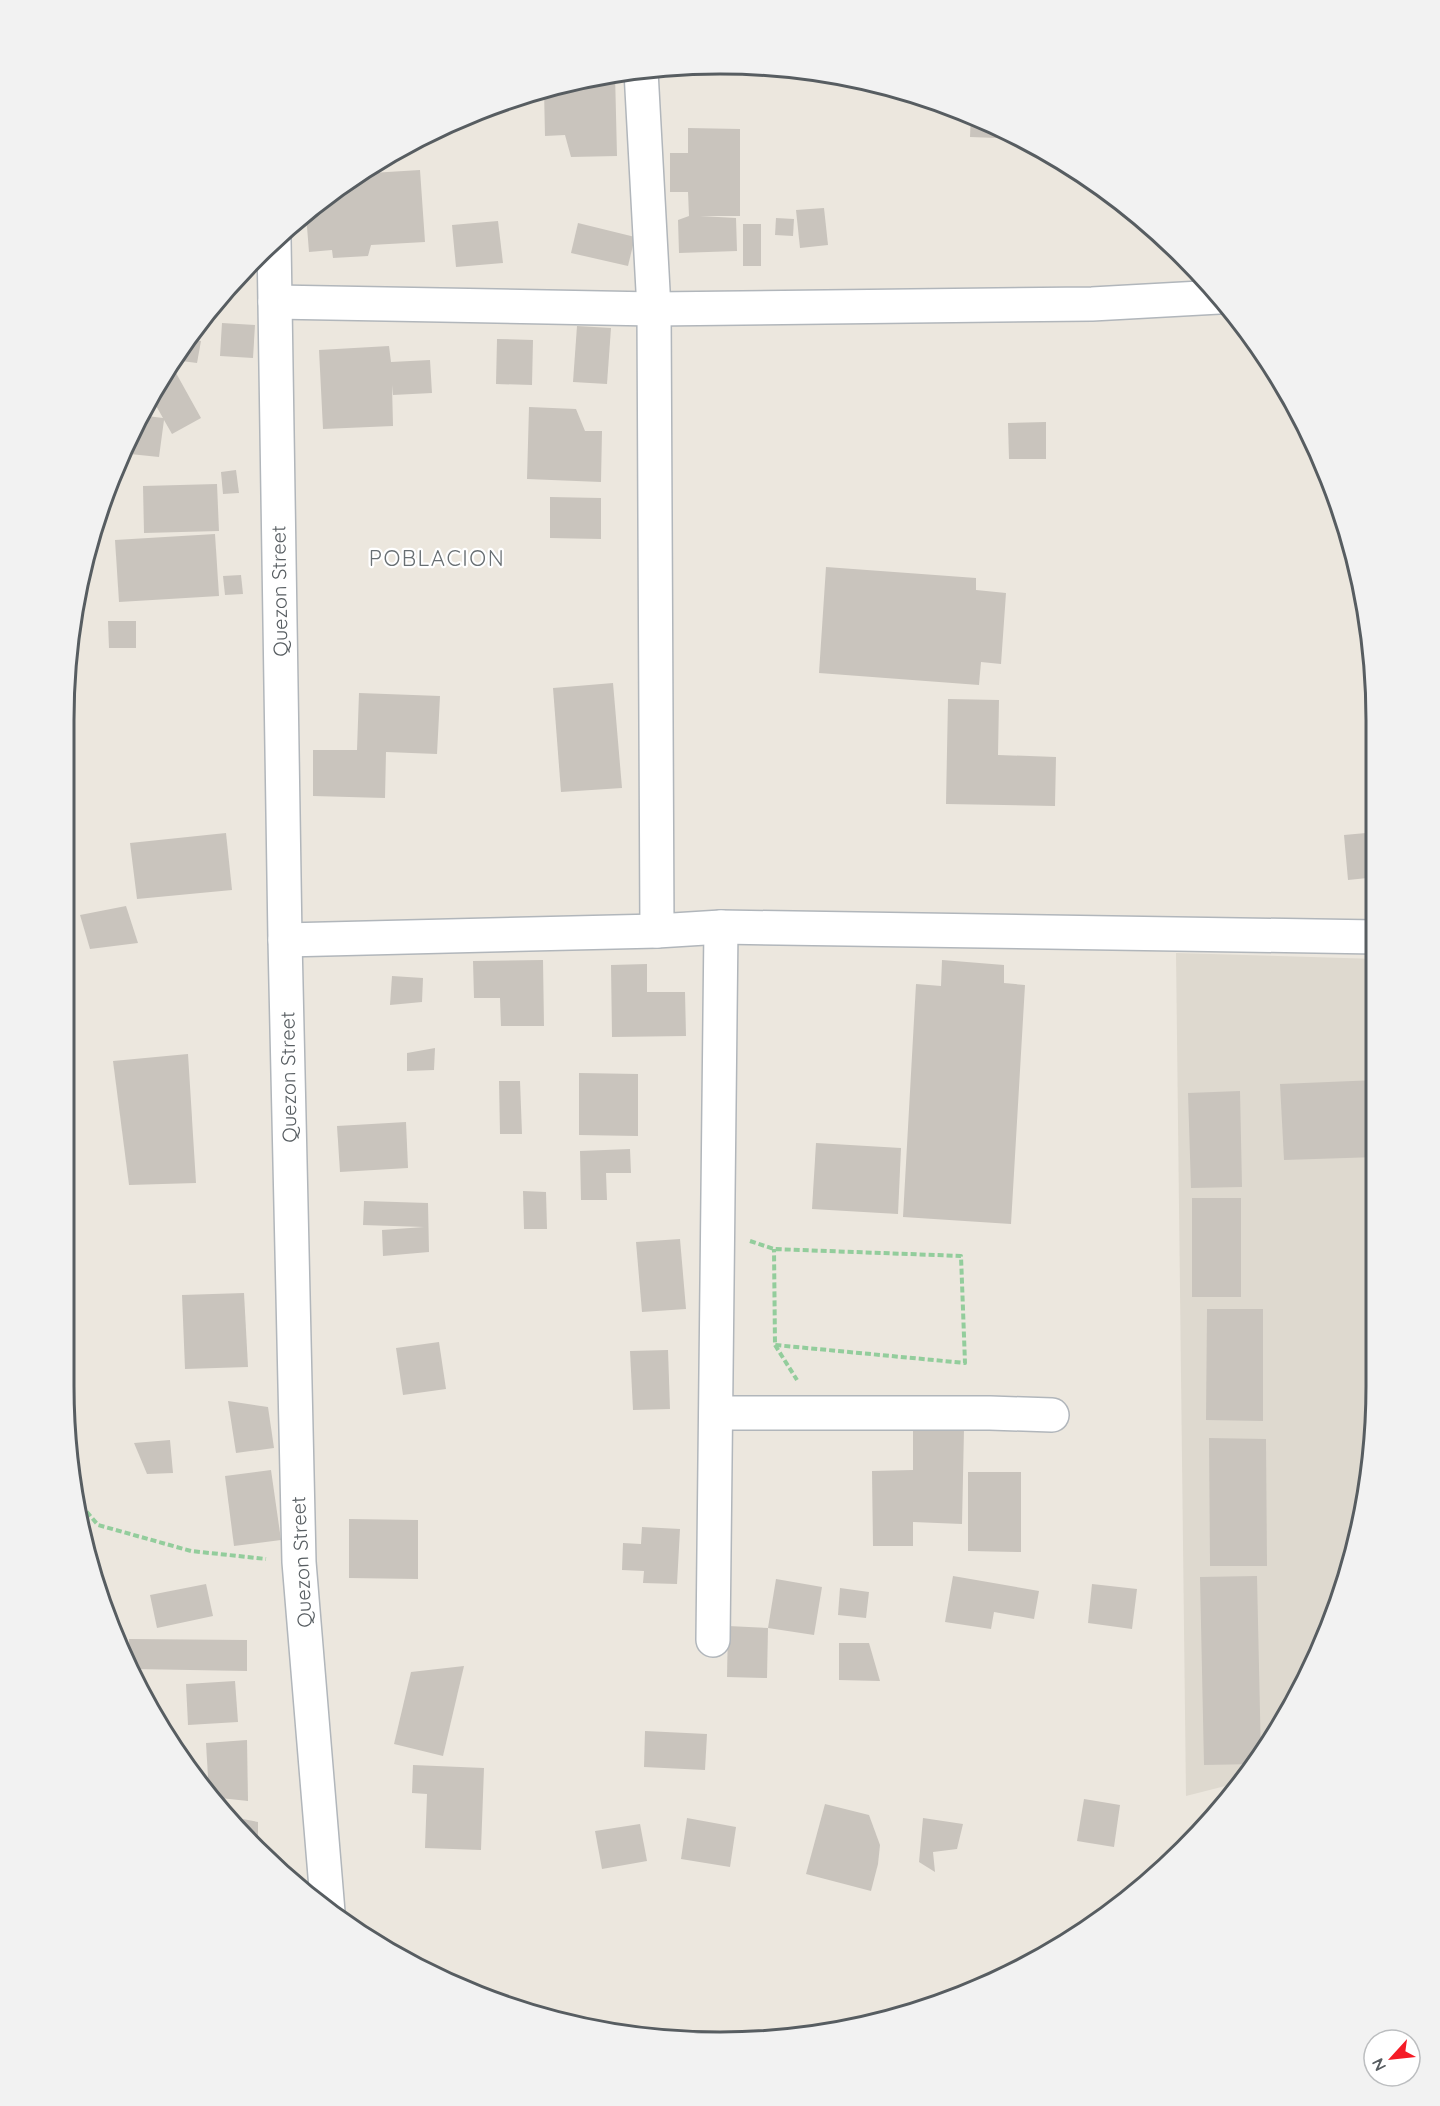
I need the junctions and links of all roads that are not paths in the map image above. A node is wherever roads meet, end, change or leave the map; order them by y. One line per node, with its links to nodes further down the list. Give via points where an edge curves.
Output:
1 (641, 78): 5 (street)
2 (274, 253): 4 (street, Quezon Street)
3 (1209, 298): 5 (street, via 1092,304)
4 (275, 302): 5 (street); 9 (street, Quezon Street)
5 (654, 309): 7 (street)
6 (721, 927): 7 (street); 8 (street); 10 (street)
7 (657, 931): 9 (street)
8 (1366, 937)
9 (285, 940): 13 (street, Quezon Street, via 299,1562)
10 (716, 1413): 11 (street); 12 (street)
11 (1052, 1415)
12 (713, 1640)
13 (327, 1900)

